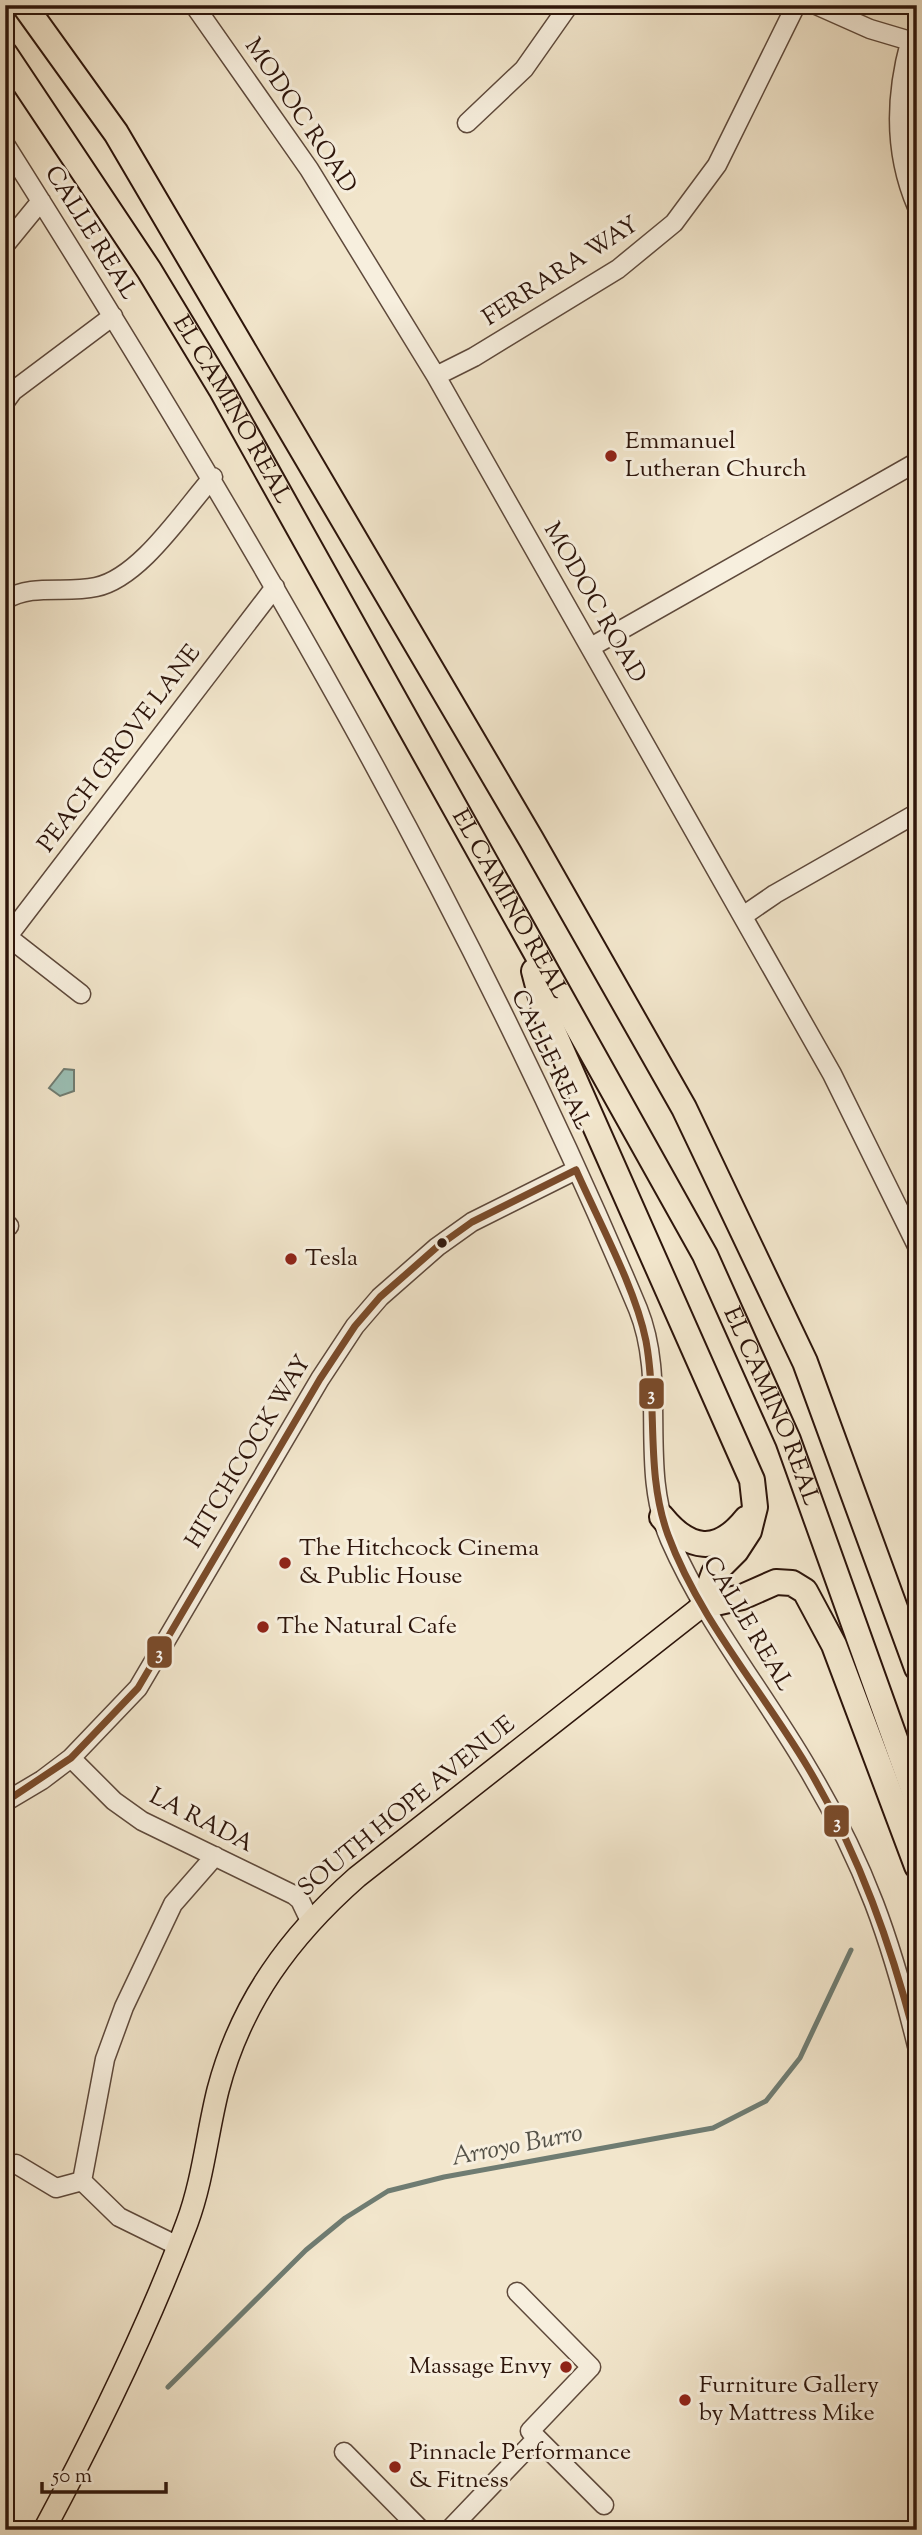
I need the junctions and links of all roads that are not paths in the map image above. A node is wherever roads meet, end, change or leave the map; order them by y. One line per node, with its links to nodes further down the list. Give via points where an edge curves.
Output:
1 (24, 5): 31 (highway, EL CAMINO REAL, via 116,133 684,1108 805,1362)
2 (194, 5): 14 (street, MODOC ROAD, via 309,170)
3 (569, 5): 8 (street, via 524,69)
4 (796, 5): 14 (street, FERRARA WAY, via 717,164 674,223 618,269)
5 (816, 5): 6 (street)
6 (913, 42): 11 (street, via 899,96 898,129)
7 (5, 54): 23 (highway, EL CAMINO REAL, via 141,258 221,389)
8 (467, 123)
9 (5, 144): 10 (street, CALLE REAL)
10 (41, 201): 12 (street); 13 (street, CALLE REAL)
11 (917, 207)
12 (5, 245)
13 (113, 316): 15 (street, via 13,391); 17 (street, CALLE REAL)
14 (436, 376): 20 (street, MODOC ROAD)
15 (5, 402)
16 (917, 462): 20 (street)
17 (212, 477): 18 (street, CALLE REAL); 19 (street, via 134,567 116,579 78,590 26,591)
18 (275, 587): 24 (street, PEACH GROVE LANE); 26 (street, CALLE REAL, via 437,881)
19 (5, 600)
20 (591, 647): 22 (street, MODOC ROAD)
21 (917, 813): 22 (street)
22 (743, 916): 27 (street, MODOC ROAD, via 832,1074)
23 (523, 932): 28 (highway, via 545,1013 752,1480); 33 (highway, EL CAMINO REAL, via 705,1255 788,1440)
24 (6, 939): 25 (street)
25 (81, 994)
26 (576, 1170): 29 (street, CALLE REAL, via 646,1336 655,1486); 32 (street, HITCHCOCK WAY, via 463,1228 403,1275 363,1317 262,1471 138,1688)
27 (917, 1246)
28 (755, 1507): 29 (highway, via 723,1542 703,1545 677,1535); 30 (highway, via 749,1531 714,1573)
29 (662, 1517): 30 (street, CALLE REAL)
30 (702, 1606): 36 (highway, via 742,1597 776,1582 792,1583 805,1591 834,1645); 37 (main road, SOUTH HOPE AVENUE, via 358,1877); 38 (street, CALLE REAL, via 807,1766 863,1872 890,1940)
31 (917, 1668)
32 (71, 1758): 34 (street, HITCHCOCK WAY); 35 (street, LA RADA, via 114,1801 142,1821)
33 (917, 1800)
34 (5, 1802)
35 (215, 1856): 37 (street, LA RADA, via 294,1895); 40 (street, via 173,1904 124,2007 105,2060)
36 (917, 1866)
37 (310, 1920): 41 (main road, SOUTH HOPE AVENUE, via 258,1990 229,2052 201,2177)
38 (917, 2046)
39 (16, 2164): 40 (street, via 56,2188)
40 (82, 2181): 41 (street, via 119,2217)
41 (178, 2246): 46 (main road, SOUTH HOPE AVENUE, via 87,2448)
42 (517, 2292): 43 (street, via 591,2367 530,2431)
43 (537, 2438): 45 (street); 48 (street)
44 (344, 2452): 47 (street)
45 (604, 2505)
46 (44, 2530)
47 (421, 2530)
48 (449, 2530)

